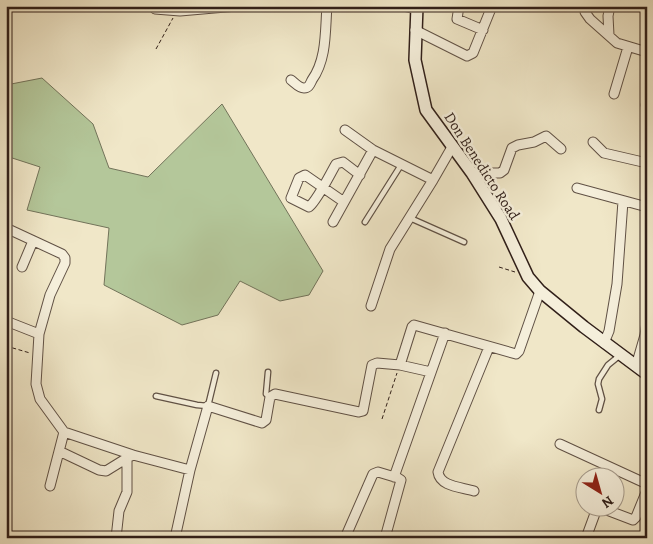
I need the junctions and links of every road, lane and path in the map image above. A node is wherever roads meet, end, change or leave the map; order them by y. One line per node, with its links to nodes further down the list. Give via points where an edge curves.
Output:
1 (237, 6): 10 (street)
2 (327, 6): 17 (street, via 324,50 318,71 308,87 300,87)
3 (403, 6): 8 (street)
4 (459, 6): 12 (street, via 457,19)
5 (492, 6): 12 (street)
6 (586, 6): 13 (street, via 590,19)
7 (610, 6): 13 (street)
8 (416, 8): 11 (street, Don Benedicto Road)
9 (155, 9): 10 (street)
10 (177, 11): 15 (path)
11 (415, 30): 12 (street, via 467,56 473,53); 21 (street, Don Benedicto Road, via 415,60 426,110)
12 (482, 30)
13 (609, 35): 14 (street, via 617,43)
14 (628, 46): 16 (street); 18 (street)
15 (156, 49)
16 (647, 52)
17 (291, 80)
18 (614, 94)
19 (346, 130): 23 (street)
20 (593, 142): 24 (street, via 604,154)
21 (452, 147): 26 (street, Don Benedicto Road); 28 (street)
22 (561, 149): 26 (street, via 546,136 512,148 500,173)
23 (373, 150): 25 (street); 27 (street)
24 (647, 163)
25 (401, 164): 28 (street); 35 (lane)
26 (472, 173): 41 (street, Don Benedicto Road, via 501,219)
27 (360, 175): 31 (street); 31 (street, via 339,162 322,187)
28 (433, 180): 33 (street)
29 (577, 188): 30 (street)
30 (623, 201): 32 (street); 49 (street, via 617,284)
31 (344, 202): 34 (street)
32 (647, 207)
33 (410, 218): 38 (lane); 43 (street, via 390,249)
34 (333, 222)
35 (365, 222)
36 (6, 228): 37 (street)
37 (33, 242): 39 (street); 47 (street, via 65,258)
38 (464, 242)
39 (22, 267)
40 (499, 267): 41 (path)
41 (528, 277): 42 (street, Don Benedicto Road)
42 (540, 290): 49 (street, Don Benedicto Road); 51 (street, via 519,351 516,354)
43 (371, 306)
44 (6, 321): 47 (street)
45 (647, 322): 48 (street)
46 (445, 333): 51 (street); 54 (street, via 414,325); 57 (street)
47 (39, 334): 53 (street)
48 (646, 335): 55 (street)
49 (604, 343): 52 (street, Don Benedicto Road)
50 (6, 346): 53 (path)
51 (488, 347): 74 (street, via 438,472 443,482)
52 (620, 355): 55 (street, Don Benedicto Road); 63 (lane, via 599,379 602,399)
53 (37, 356): 65 (street, via 36,384 40,399)
54 (400, 365): 57 (street); 61 (street, via 372,365 364,409 359,412 275,394); 64 (path)
55 (636, 366): 59 (street, Don Benedicto Road)
56 (268, 372): 61 (lane, via 265,389)
57 (431, 372): 70 (street)
58 (216, 373): 62 (lane)
59 (647, 374)
60 (156, 396): 62 (lane)
61 (270, 397): 62 (street, via 266,420 262,423)
62 (208, 406): 69 (street)
63 (599, 410)
64 (382, 418)
65 (64, 432): 67 (street); 68 (street)
66 (560, 444): 71 (street)
67 (59, 451): 68 (street, via 106,471); 72 (street)
68 (130, 456): 69 (street); 75 (street, via 127,492 119,511)
69 (190, 470): 76 (street)
70 (394, 477): 77 (street, via 378,472 373,474); 78 (street, via 401,480)
71 (647, 484)
72 (50, 486)
73 (647, 490): 79 (street, via 633,520 597,508)
74 (474, 491)
75 (116, 538)
76 (175, 538)
77 (346, 538)
78 (385, 538)
79 (586, 538)

